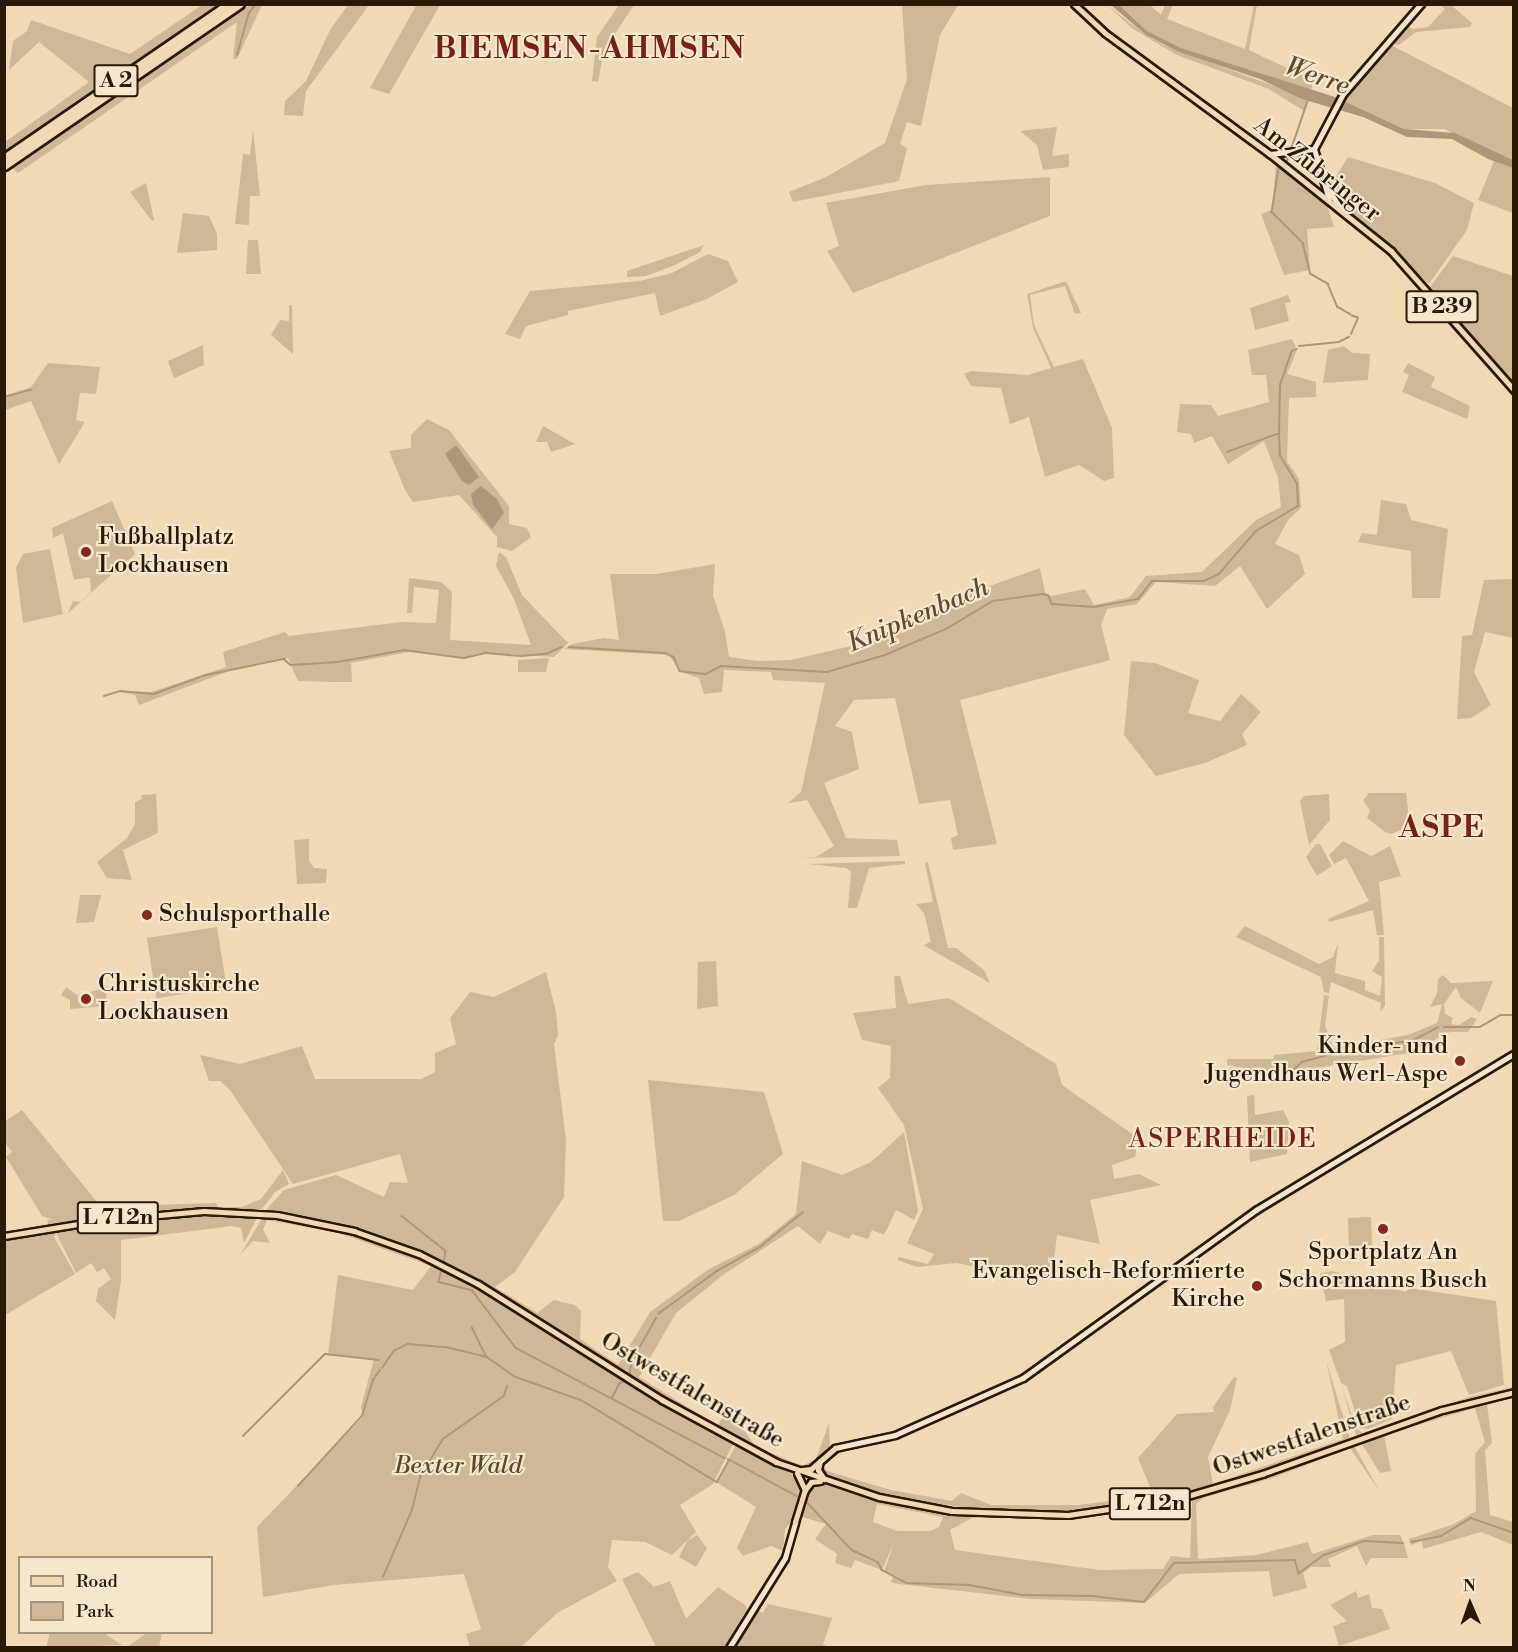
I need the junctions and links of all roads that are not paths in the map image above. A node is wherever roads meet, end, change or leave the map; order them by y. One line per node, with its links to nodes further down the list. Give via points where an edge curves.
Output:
1 (228, 4): 7 (highway, A 2)
2 (240, 4): 8 (highway, A 2)
3 (1074, 4): 6 (main road, Am Zubringer / B 239, via 1146,64)
4 (1421, 4): 5 (main road, via 1343,94)
5 (1314, 149): 6 (main road); 9 (main road)
6 (1270, 154): 10 (main road, Am Zubringer / B 239)
7 (4, 158)
8 (4, 166)
9 (1324, 183): 10 (main road); 11 (main road)
10 (1329, 201): 11 (main road, Am Zubringer / B 239)
11 (1343, 212): 12 (main road, Am Zubringer / B 239, via 1409,269)
12 (1514, 390)
13 (1514, 1054): 16 (main road, via 1256,1210 1023,1378 895,1435)
14 (4, 1236): 18 (main road, Ostwestfalenstraße / L 712n, via 136,1216 257,1213 342,1227 440,1263 732,1440)
15 (1514, 1392): 19 (main road, Ostwestfalenstraße / L 712n, via 1442,1410 1198,1493 1078,1514 952,1511 896,1501)
16 (835, 1448): 17 (main road)
17 (822, 1458): 18 (main road, via 811,1469); 19 (main road, via 818,1473)
18 (794, 1470): 19 (main road, Ostwestfalenstraße / L 712n); 20 (main road, via 802,1478)
19 (828, 1482): 20 (main road, via 814,1481)
20 (805, 1490): 21 (main road)
21 (795, 1522): 22 (main road, via 785,1558)
22 (729, 1647)

